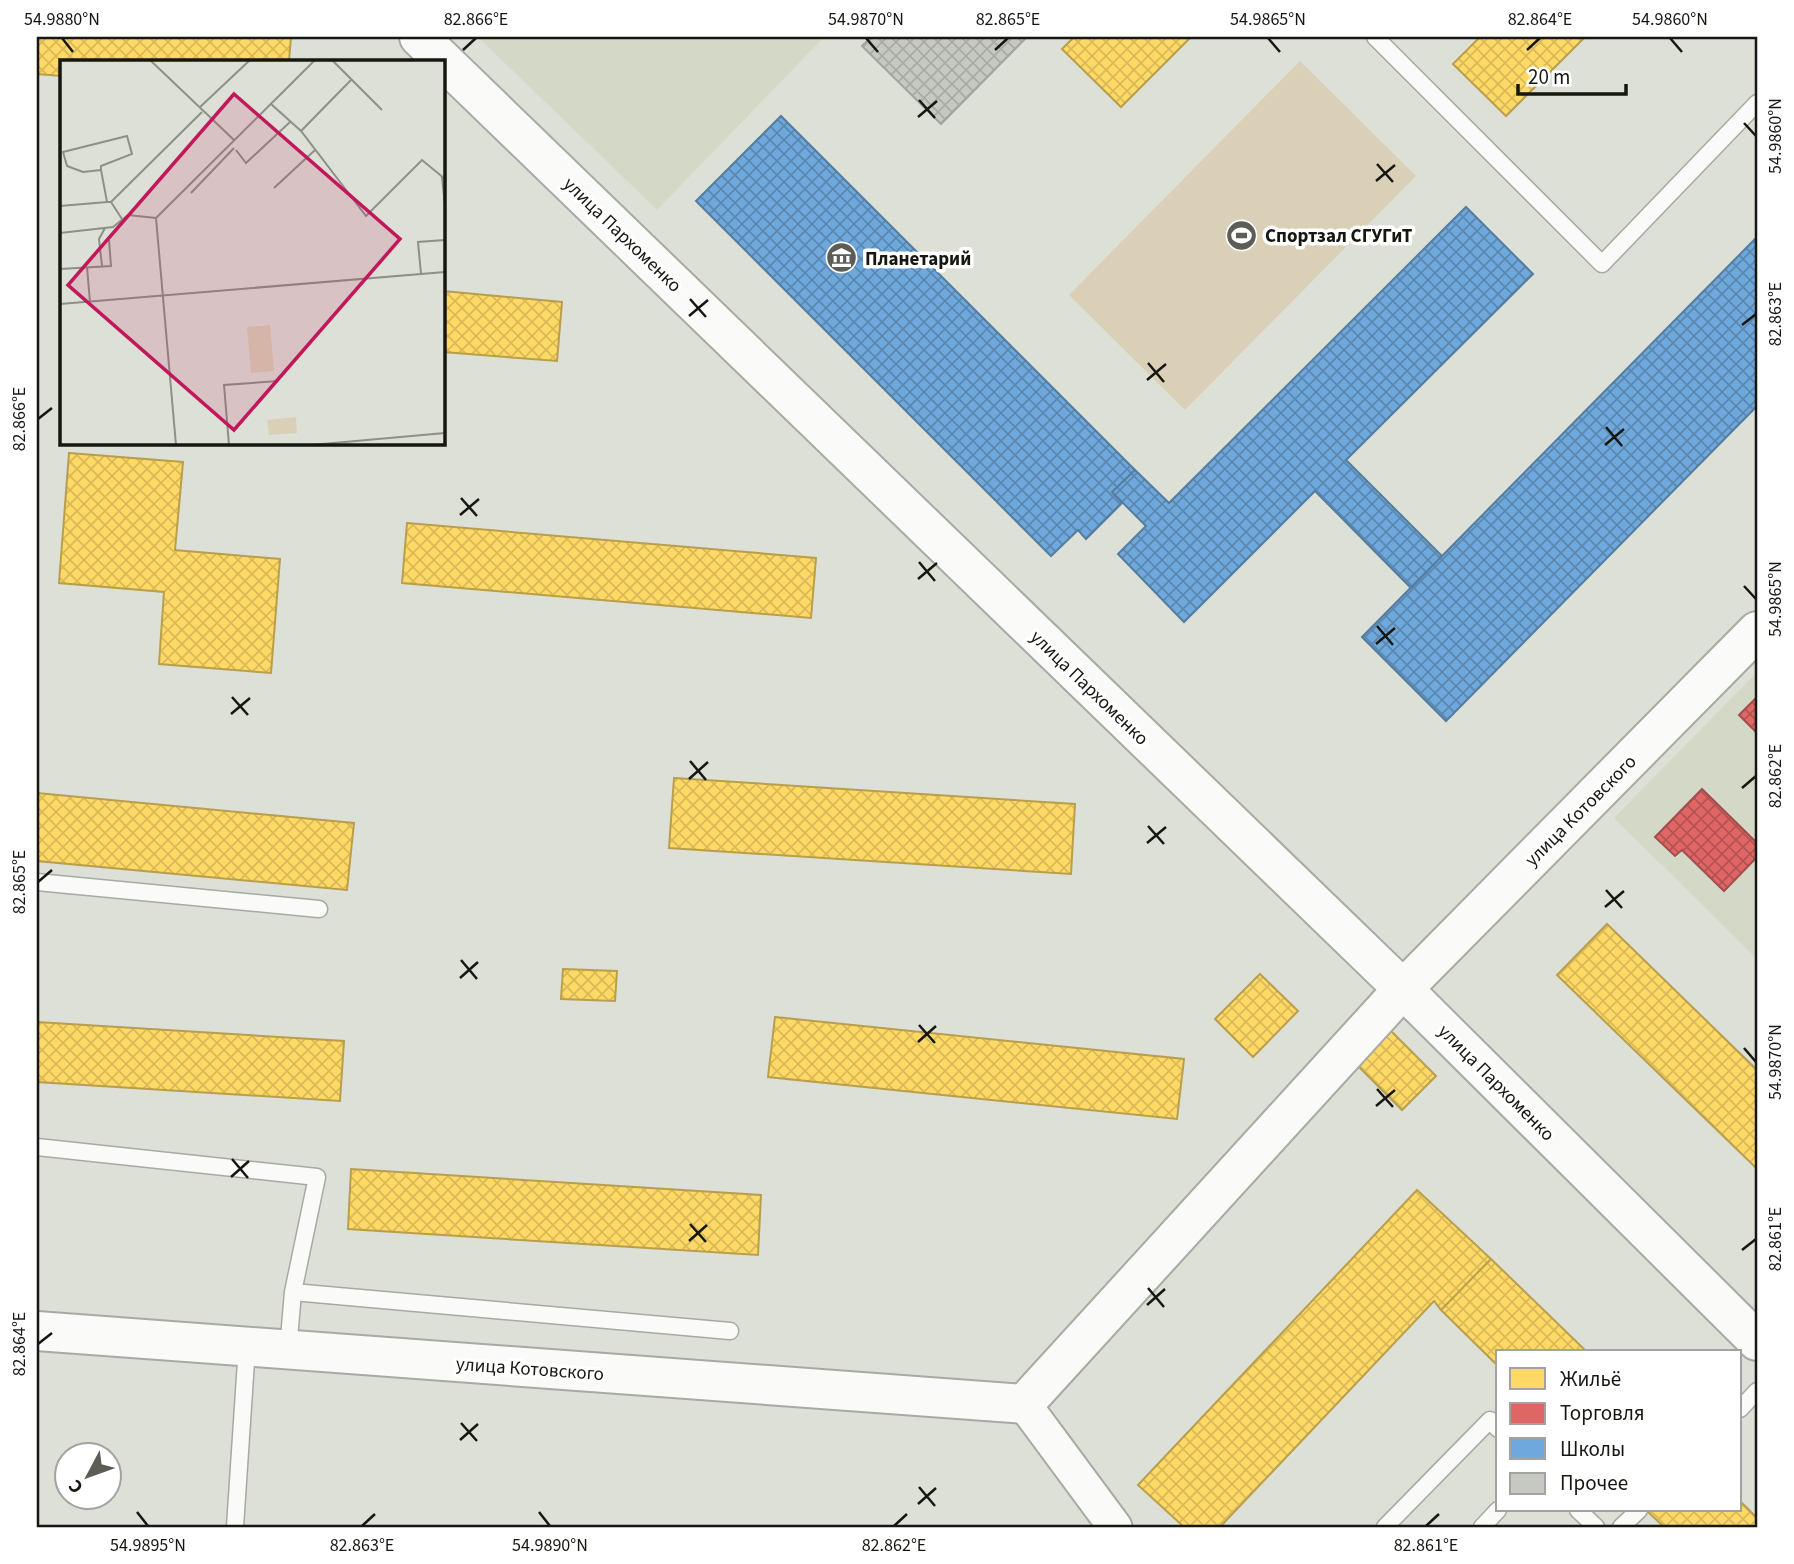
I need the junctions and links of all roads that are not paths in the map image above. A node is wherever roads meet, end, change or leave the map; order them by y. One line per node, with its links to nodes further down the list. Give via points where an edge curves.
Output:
1 (419, 37): 3 (street, улица Пархоменко)
2 (1375, 37): 5 (lane, via 1602,264)
3 (443, 60)
4 (444, 61): 9 (street, улица Пархоменко)
5 (1757, 103)
6 (1757, 631): 9 (street, улица Котовского)
7 (37, 882): 8 (lane)
8 (320, 909)
9 (1403, 989): 14 (street, улица Пархоменко); 18 (street, улица Котовского)
10 (37, 1147): 11 (lane, via 317,1177)
11 (293, 1292): 13 (lane); 16 (lane)
12 (37, 1331): 15 (street, улица Котовского)
13 (730, 1331)
14 (1757, 1341)
15 (247, 1346): 16 (street, улица Котовского); 24 (lane)
16 (288, 1350): 18 (street, улица Котовского)
17 (1757, 1391): 19 (lane)
18 (1024, 1404): 25 (street)
19 (1742, 1407)
20 (1496, 1427): 26 (lane, via 1490,1420)
21 (1496, 1512): 27 (lane)
22 (1580, 1512): 28 (lane)
23 (1637, 1512): 29 (lane)
24 (235, 1527)
25 (1115, 1527)
26 (1385, 1527)
27 (1482, 1527)
28 (1596, 1527)
29 (1621, 1527)

